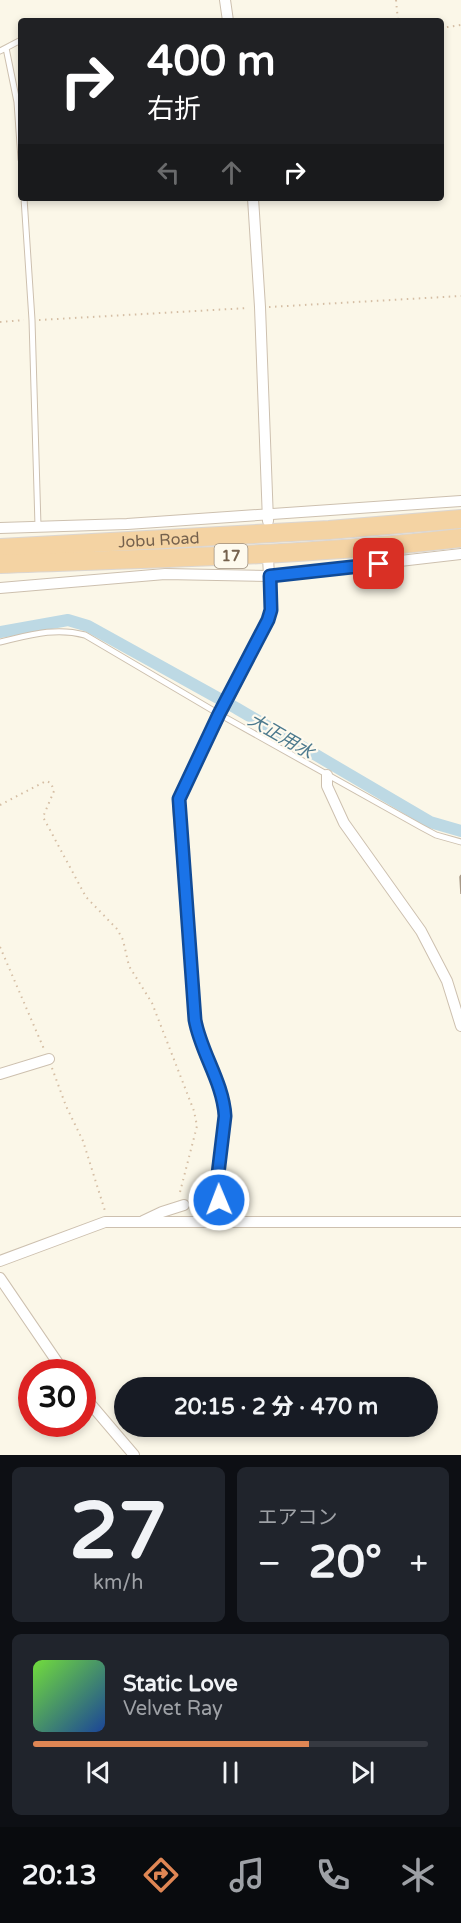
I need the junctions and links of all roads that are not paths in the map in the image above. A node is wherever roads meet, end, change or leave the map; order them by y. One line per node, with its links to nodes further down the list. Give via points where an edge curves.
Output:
1 (225, 0): 2 (street)
2 (228, 18)
3 (18, 42): 4 (lane)
4 (3, 49): 5 (lane)
5 (18, 116)
6 (24, 201): 12 (lane)
7 (253, 201): 10 (street)
8 (461, 501): 10 (street)
9 (461, 519): 14 (highway, Jobu Road / 17)
10 (268, 520): 12 (street)
11 (0, 528): 12 (street)
12 (38, 528)
13 (461, 538): 17 (highway, Jobu Road / 17, via 379,548)
14 (0, 548)
15 (461, 554): 18 (street)
16 (268, 558): 18 (street)
17 (0, 564)
18 (270, 576): 19 (street, via 165,574); 21 (street, via 268,620)
19 (0, 588)
20 (0, 642): 21 (lane, via 62,630 85,635)
21 (220, 712): 22 (lane); 30 (street, via 178,806 195,1020 225,1106 217,1185)
22 (327, 775): 23 (lane, via 436,835); 24 (street, via 327,786 344,823 426,941 447,981)
23 (461, 842)
24 (461, 1026)
25 (49, 1059): 26 (street)
26 (0, 1074)
27 (180, 1207): 28 (street)
28 (140, 1222): 30 (street); 31 (street, via 108,1222)
29 (461, 1222): 30 (street)
30 (222, 1223)
31 (0, 1262)
32 (0, 1278): 33 (street)
33 (55, 1359)
34 (96, 1411): 35 (street)
35 (134, 1455)

